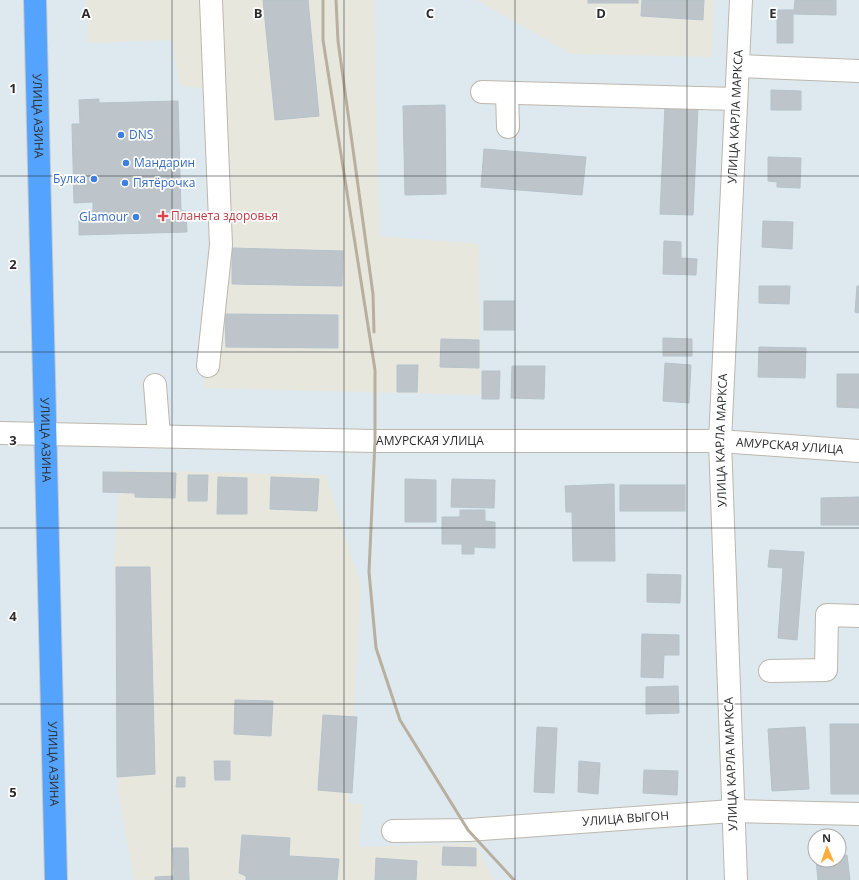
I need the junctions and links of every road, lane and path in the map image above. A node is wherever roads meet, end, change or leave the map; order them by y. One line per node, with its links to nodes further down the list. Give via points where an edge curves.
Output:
1 (35, 0): 13 (main road, УЛИЦА АЗИНА)
2 (212, 0): 10 (street, via 221,245)
3 (741, 0): 4 (street, УЛИЦА КАРЛА МАРКСА)
4 (738, 66): 5 (street); 8 (street, УЛИЦА КАРЛА МАРКСА)
5 (859, 71)
6 (482, 92): 7 (street)
7 (507, 93): 8 (street); 9 (street)
8 (736, 99): 15 (street, УЛИЦА КАРЛА МАРКСА)
9 (508, 127)
10 (208, 366)
11 (155, 384): 14 (street)
12 (0, 433): 13 (street, АМУРСКАЯ УЛИЦА)
13 (45, 433): 14 (street, АМУРСКАЯ УЛИЦА); 22 (main road, УЛИЦА АЗИНА)
14 (159, 436): 15 (street, АМУРСКАЯ УЛИЦА, via 375,441)
15 (720, 441): 16 (street, АМУРСКАЯ УЛИЦА); 19 (street, УЛИЦА КАРЛА МАРКСА)
16 (859, 450)
17 (859, 616): 18 (street, via 827,615 826,670)
18 (770, 671)
19 (732, 811): 20 (street, УЛИЦА ВЫГОН); 21 (street, УЛИЦА ВЫГОН, via 468,830); 23 (street, УЛИЦА КАРЛА МАРКСА)
20 (859, 814)
21 (393, 831)
22 (56, 880)
23 (736, 880)

